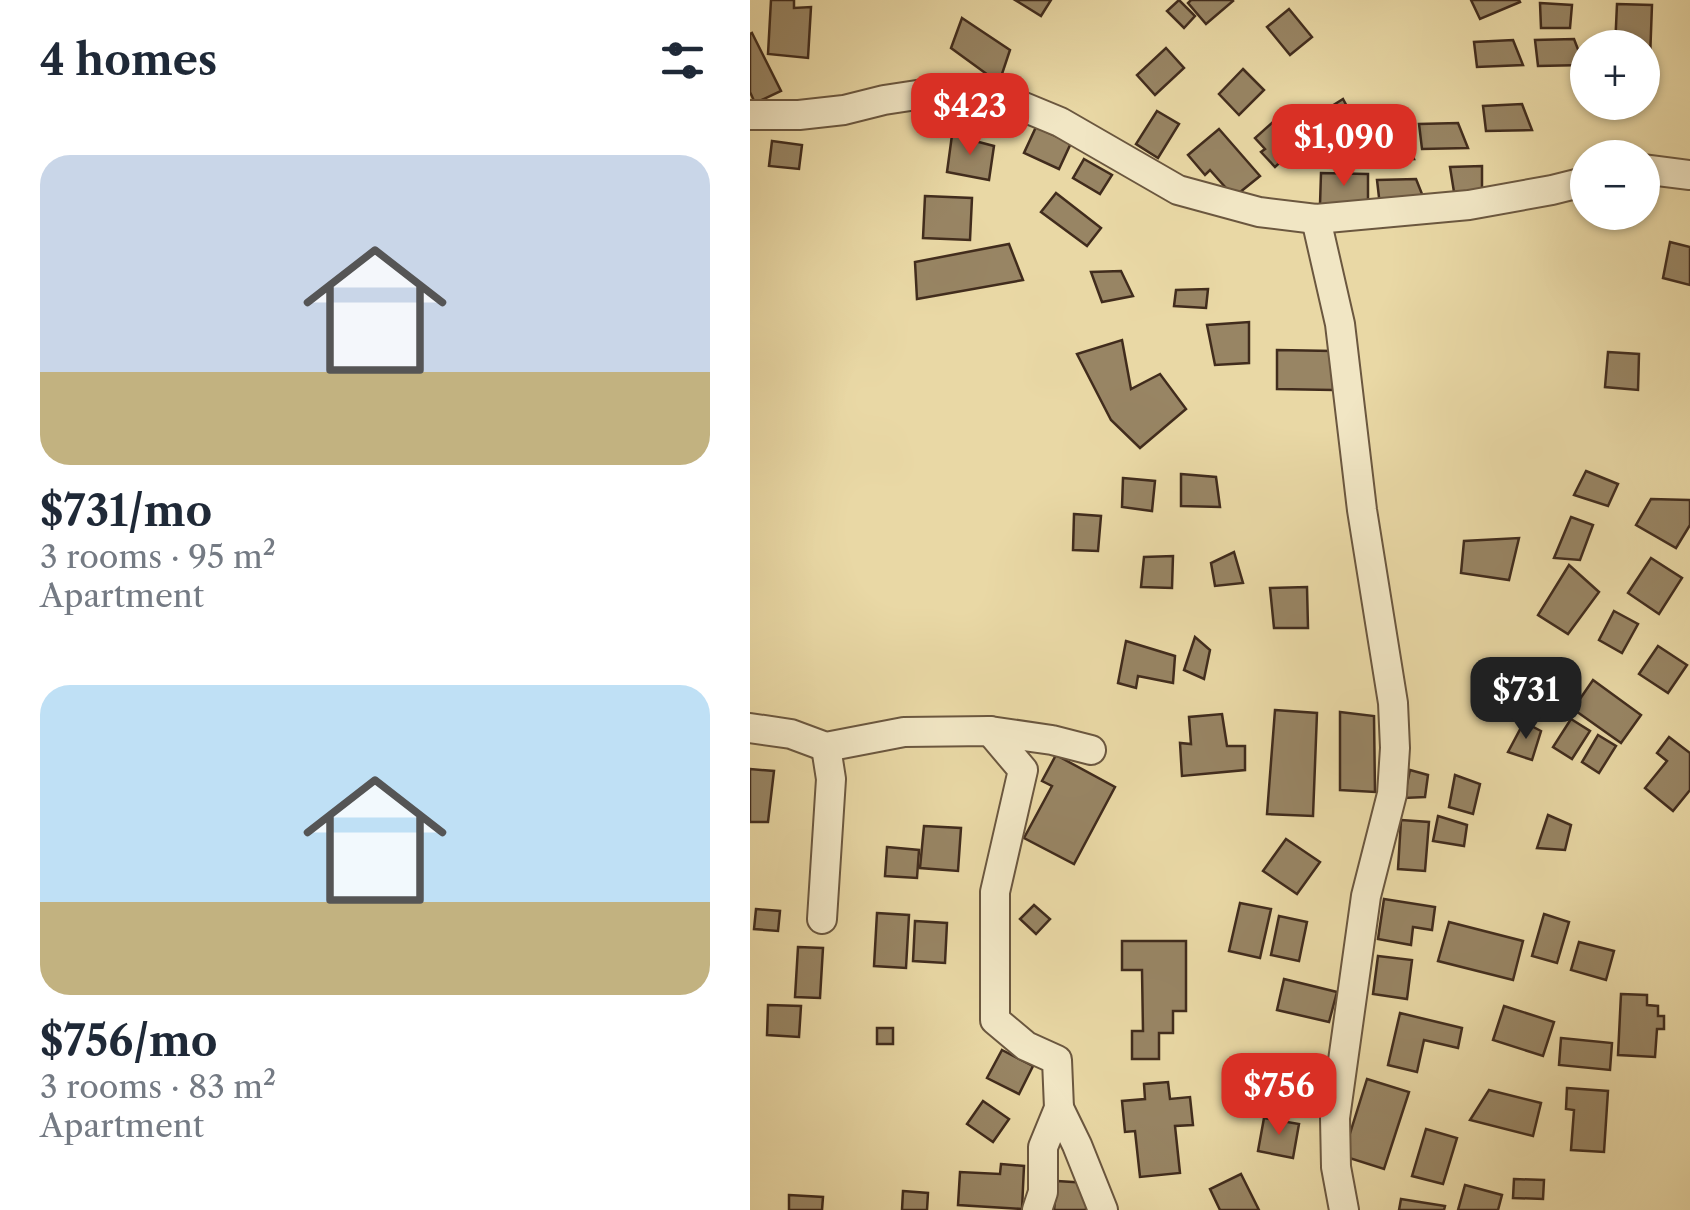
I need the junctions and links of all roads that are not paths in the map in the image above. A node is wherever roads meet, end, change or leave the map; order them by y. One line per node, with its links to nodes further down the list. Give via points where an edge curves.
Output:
1 (750, 115): 5 (street, via 798,116 930,93 1014,103 1178,190 1258,212)
2 (1660, 171): 3 (street)
3 (1690, 175)
4 (1570, 186): 5 (street, via 1469,205)
5 (1316, 219): 16 (street, via 1340,324 1395,748 1335,1118)
6 (750, 728): 8 (street)
7 (990, 731): 8 (street, via 904,732); 9 (street); 13 (street, via 1023,770 994,892 995,1020 1026,1046 1057,1060)
8 (826, 747): 10 (street)
9 (1091, 750)
10 (831, 780): 11 (street); 12 (street)
11 (851, 800)
12 (822, 920)
13 (1058, 1108): 14 (street, via 1043,1147 1044,1192); 15 (street)
14 (1037, 1210)
15 (1103, 1210)
16 (1344, 1210)

